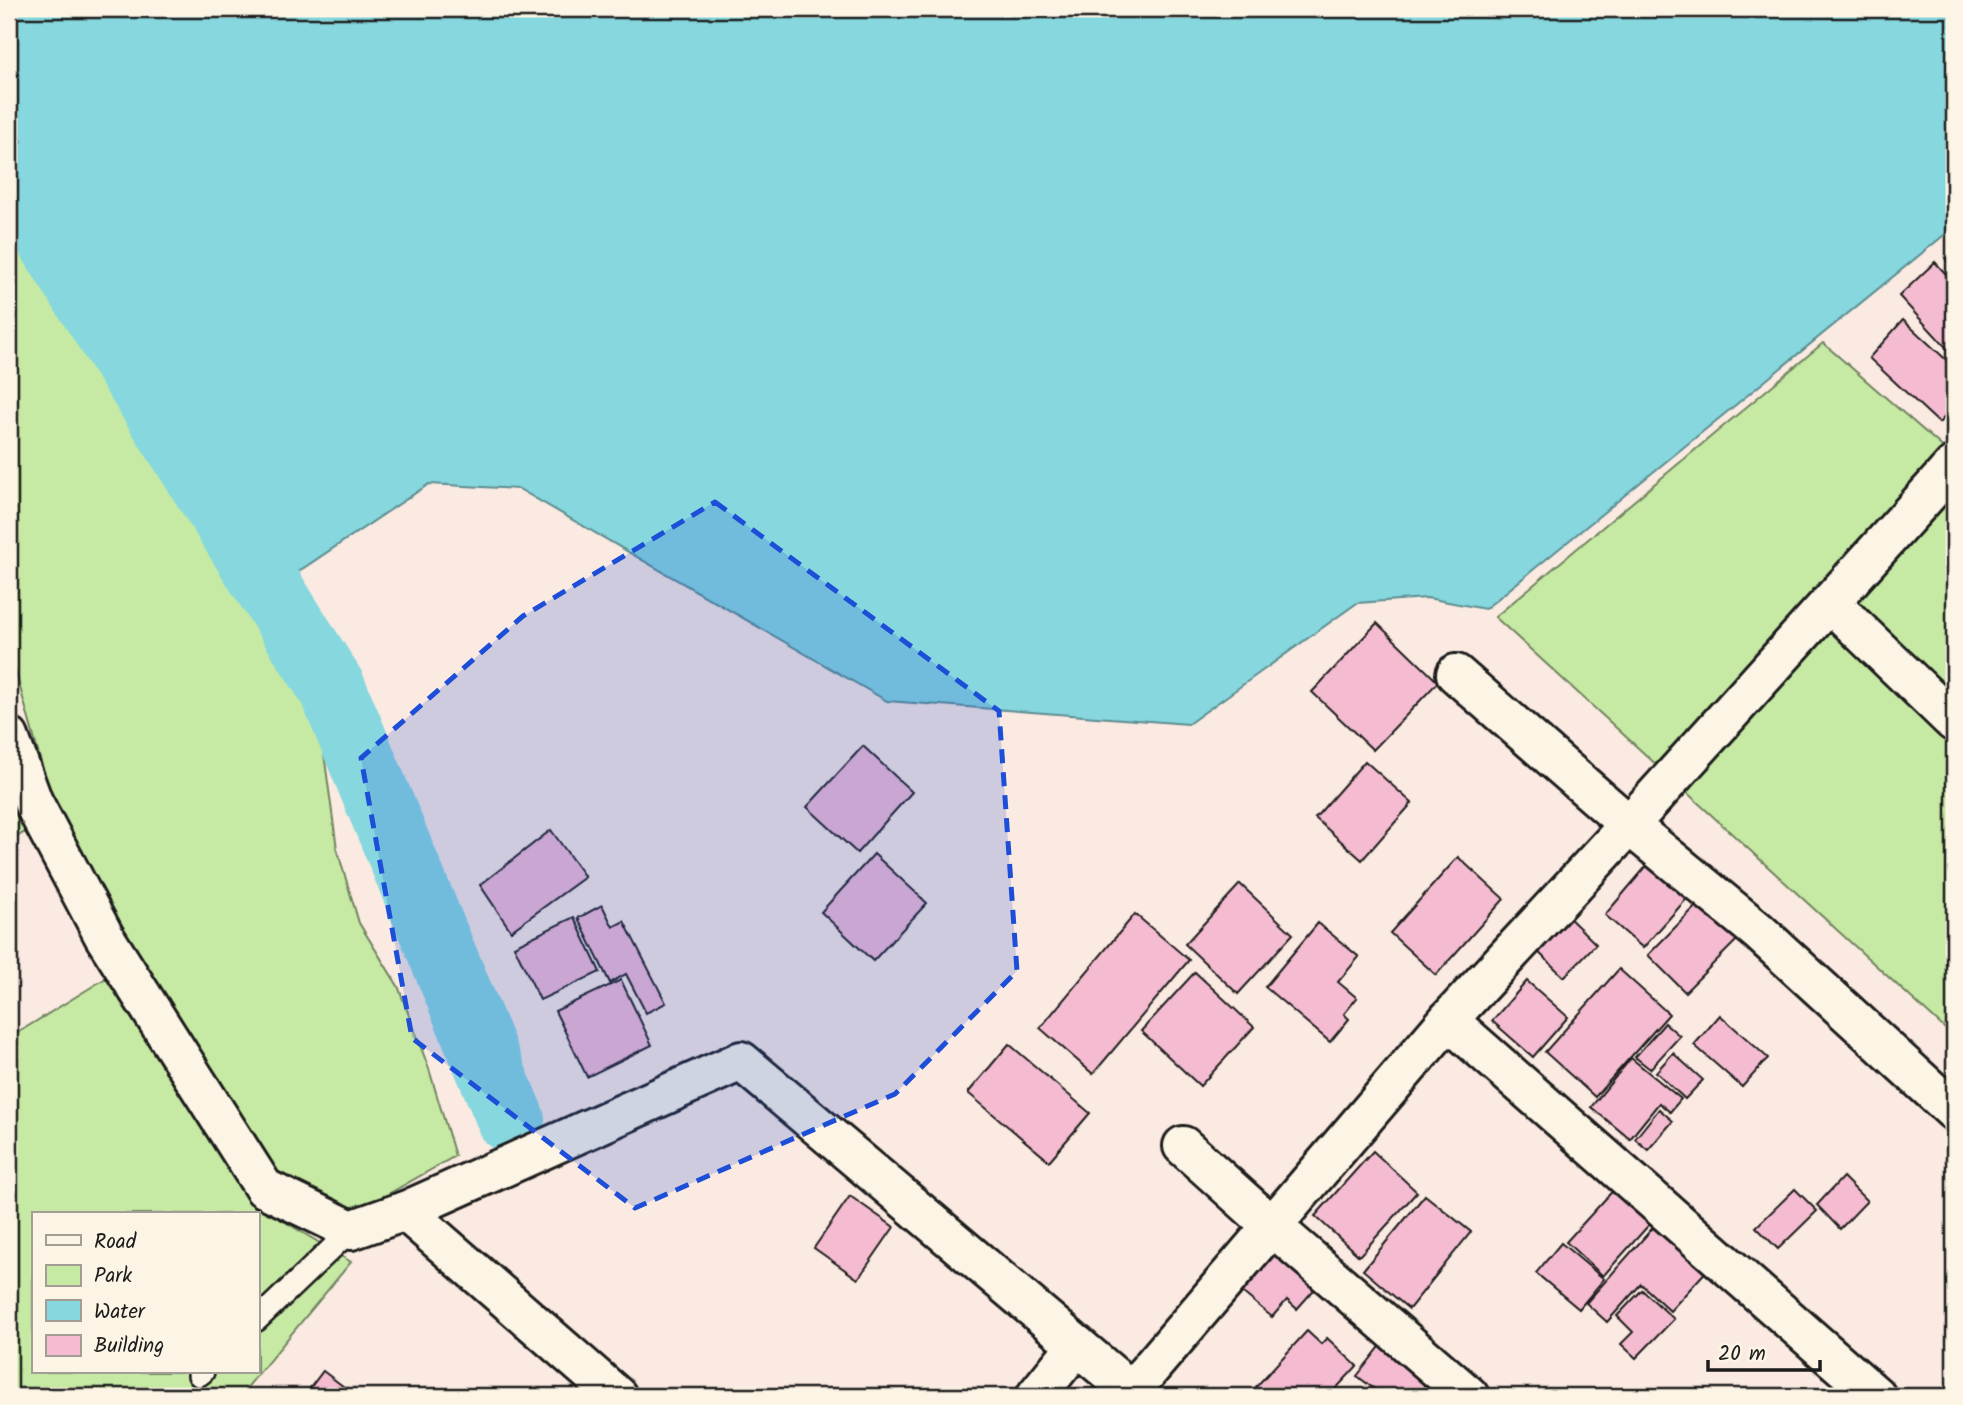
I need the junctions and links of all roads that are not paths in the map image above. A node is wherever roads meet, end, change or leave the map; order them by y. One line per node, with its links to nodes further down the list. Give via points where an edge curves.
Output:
1 (1954, 466): 6 (street)
2 (1844, 615): 4 (street)
3 (1456, 674): 6 (street)
4 (1954, 722)
5 (9, 737): 12 (street, via 33,803 104,936 264,1188)
6 (1629, 825): 7 (street); 8 (street, via 1758,931)
7 (1448, 1020): 11 (street); 19 (street)
8 (1954, 1111)
9 (1183, 1146): 11 (street)
10 (405, 1211): 12 (street); 14 (street, via 741,1061); 16 (street)
11 (1272, 1226): 15 (street); 18 (street)
12 (351, 1230): 13 (lane)
13 (259, 1318)
14 (1077, 1345): 15 (street); 17 (street)
15 (1134, 1394)
16 (617, 1396)
17 (1036, 1396)
18 (1469, 1396)
19 (1876, 1396)

